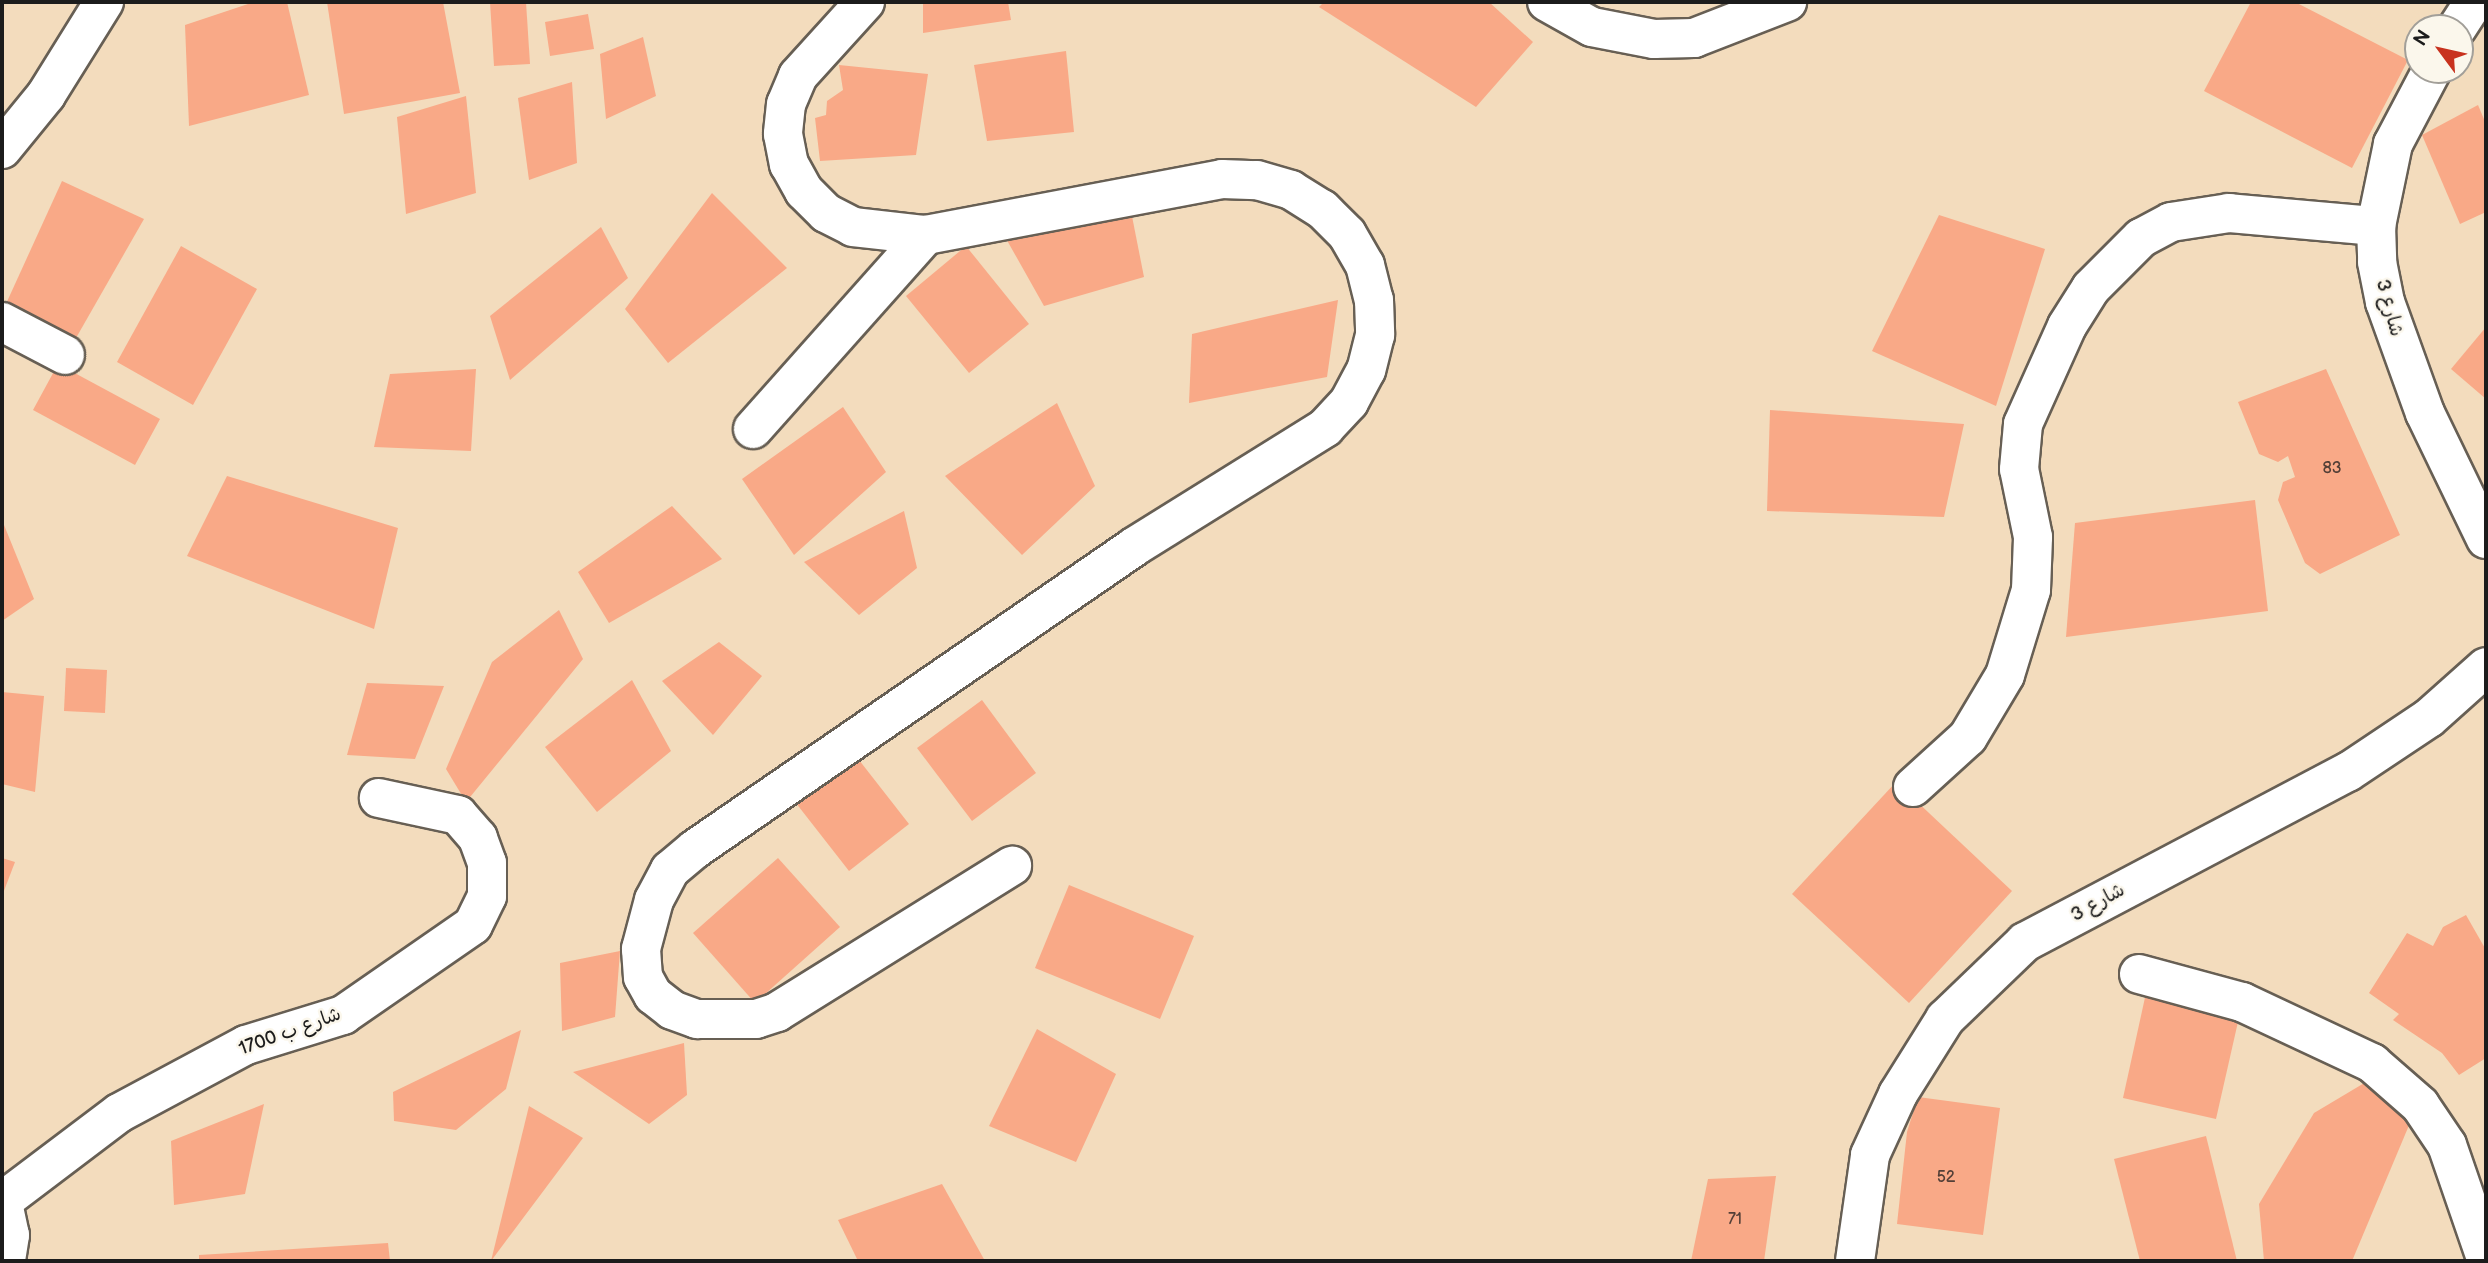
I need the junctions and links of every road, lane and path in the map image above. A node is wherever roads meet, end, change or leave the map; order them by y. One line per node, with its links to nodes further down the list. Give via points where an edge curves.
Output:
1 (104, 2): 6 (street, via 46,95)
2 (866, 2): 8 (street, via 798,76 786,104 783,134 789,164 804,191 825,213 853,227)
3 (1547, 2): 4 (street, via 1592,27 1654,39 1694,38)
4 (1787, 2)
5 (2425, 84): 7 (street, شارع 3, via 2393,145)
6 (2, 149)
7 (2376, 226): 12 (street, شارع 3, via 2377,262 2397,340 2425,413); 14 (street, via 2229,213 2171,222 2141,238 2091,288 2061,338 2023,424 2019,469 2033,537 2031,590 2005,675 1968,737)
8 (926, 235): 11 (street); 16 (street, via 1222,179 1257,180 1302,196 1347,234 1364,265 1374,300 1375,335 1367,370 1349,402 1325,428 1135,547 695,849 670,870 654,900 641,949 643,977 653,995 672,1010 697,1019 755,1019 777,1012)
9 (2, 322): 10 (street)
10 (65, 355)
11 (753, 429)
12 (2486, 539)
13 (2486, 667): 21 (street, شارع 3, via 2429,718 2348,772 2025,942 1945,1019 1898,1094 1870,1155)
14 (1913, 788)
15 (379, 798): 18 (street, شارع ب 1700, via 458,815 478,838 487,863 487,896 473,925 343,1015 246,1045 119,1113)
16 (1012, 866)
17 (2139, 974): 19 (street, via 2242,1002 2372,1063 2420,1105 2447,1145)
18 (3, 1199): 20 (street, via 10,1235)
19 (2486, 1258)
20 (6, 1261)
21 (1855, 1261)

